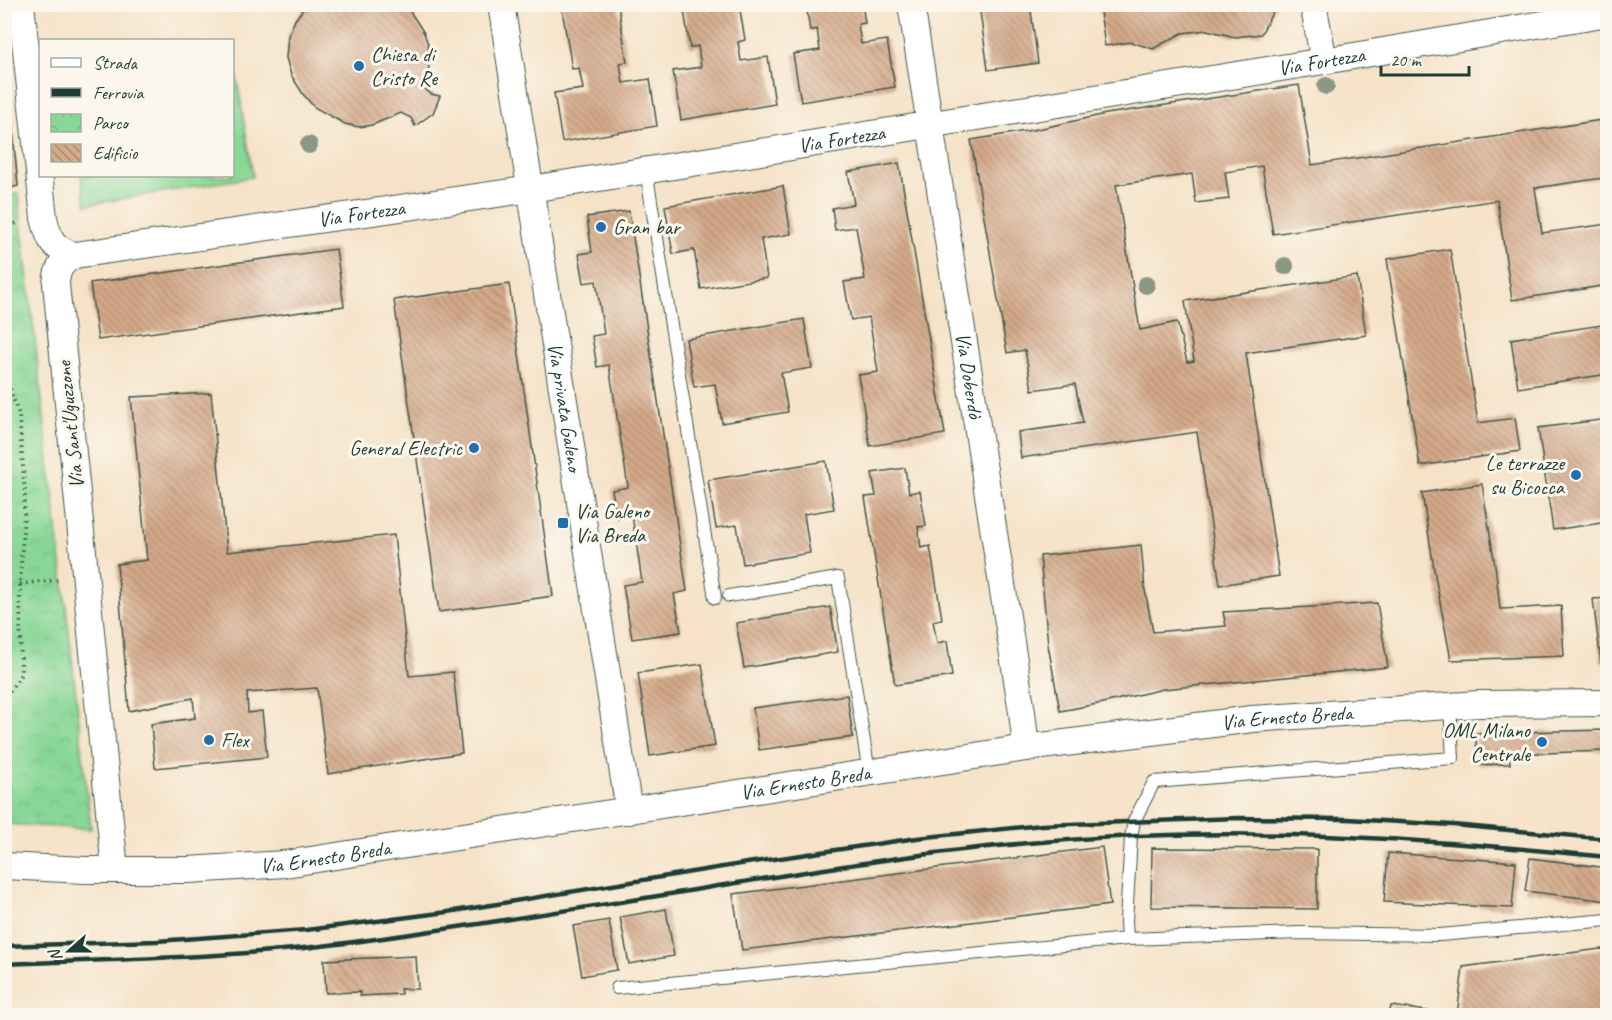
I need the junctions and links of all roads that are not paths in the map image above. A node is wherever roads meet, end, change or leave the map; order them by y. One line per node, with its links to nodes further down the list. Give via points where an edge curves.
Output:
1 (21, 4): 8 (street)
2 (501, 4): 11 (street, Via privata Galeno)
3 (910, 4): 7 (street, Via Doberdò)
4 (1313, 4): 6 (street)
5 (1608, 13): 6 (street, Via Fortezza)
6 (1324, 61): 7 (street, Via Fortezza)
7 (929, 124): 9 (street, Via Fortezza); 17 (street, Via Doberdò)
8 (39, 163)
9 (646, 170): 11 (street, Via Fortezza); 14 (lane)
10 (41, 177): 12 (street, via 52,242 63,252)
11 (531, 189): 12 (street, Via Fortezza); 19 (street, Via privata Galeno)
12 (75, 255): 21 (street, Via Sant'Uguzzone, via 60,267 56,284)
13 (729, 596): 18 (lane, via 838,578)
14 (715, 598)
15 (1608, 703): 16 (street, Via Ernesto Breda)
16 (1450, 705): 17 (street, Via Ernesto Breda, via 1252,719); 23 (lane, via 1453,758 1154,782 1134,821 1131,837)
17 (1026, 748): 18 (street, Via Ernesto Breda)
18 (869, 773): 19 (street, Via Ernesto Breda)
19 (629, 811): 21 (street, Via Ernesto Breda, via 285,864)
20 (4, 866): 21 (street, Via Ernesto Breda)
21 (115, 870)
22 (1608, 920): 23 (lane, via 1440,935 1301,933)
23 (1127, 939): 24 (lane)
24 (617, 988)

